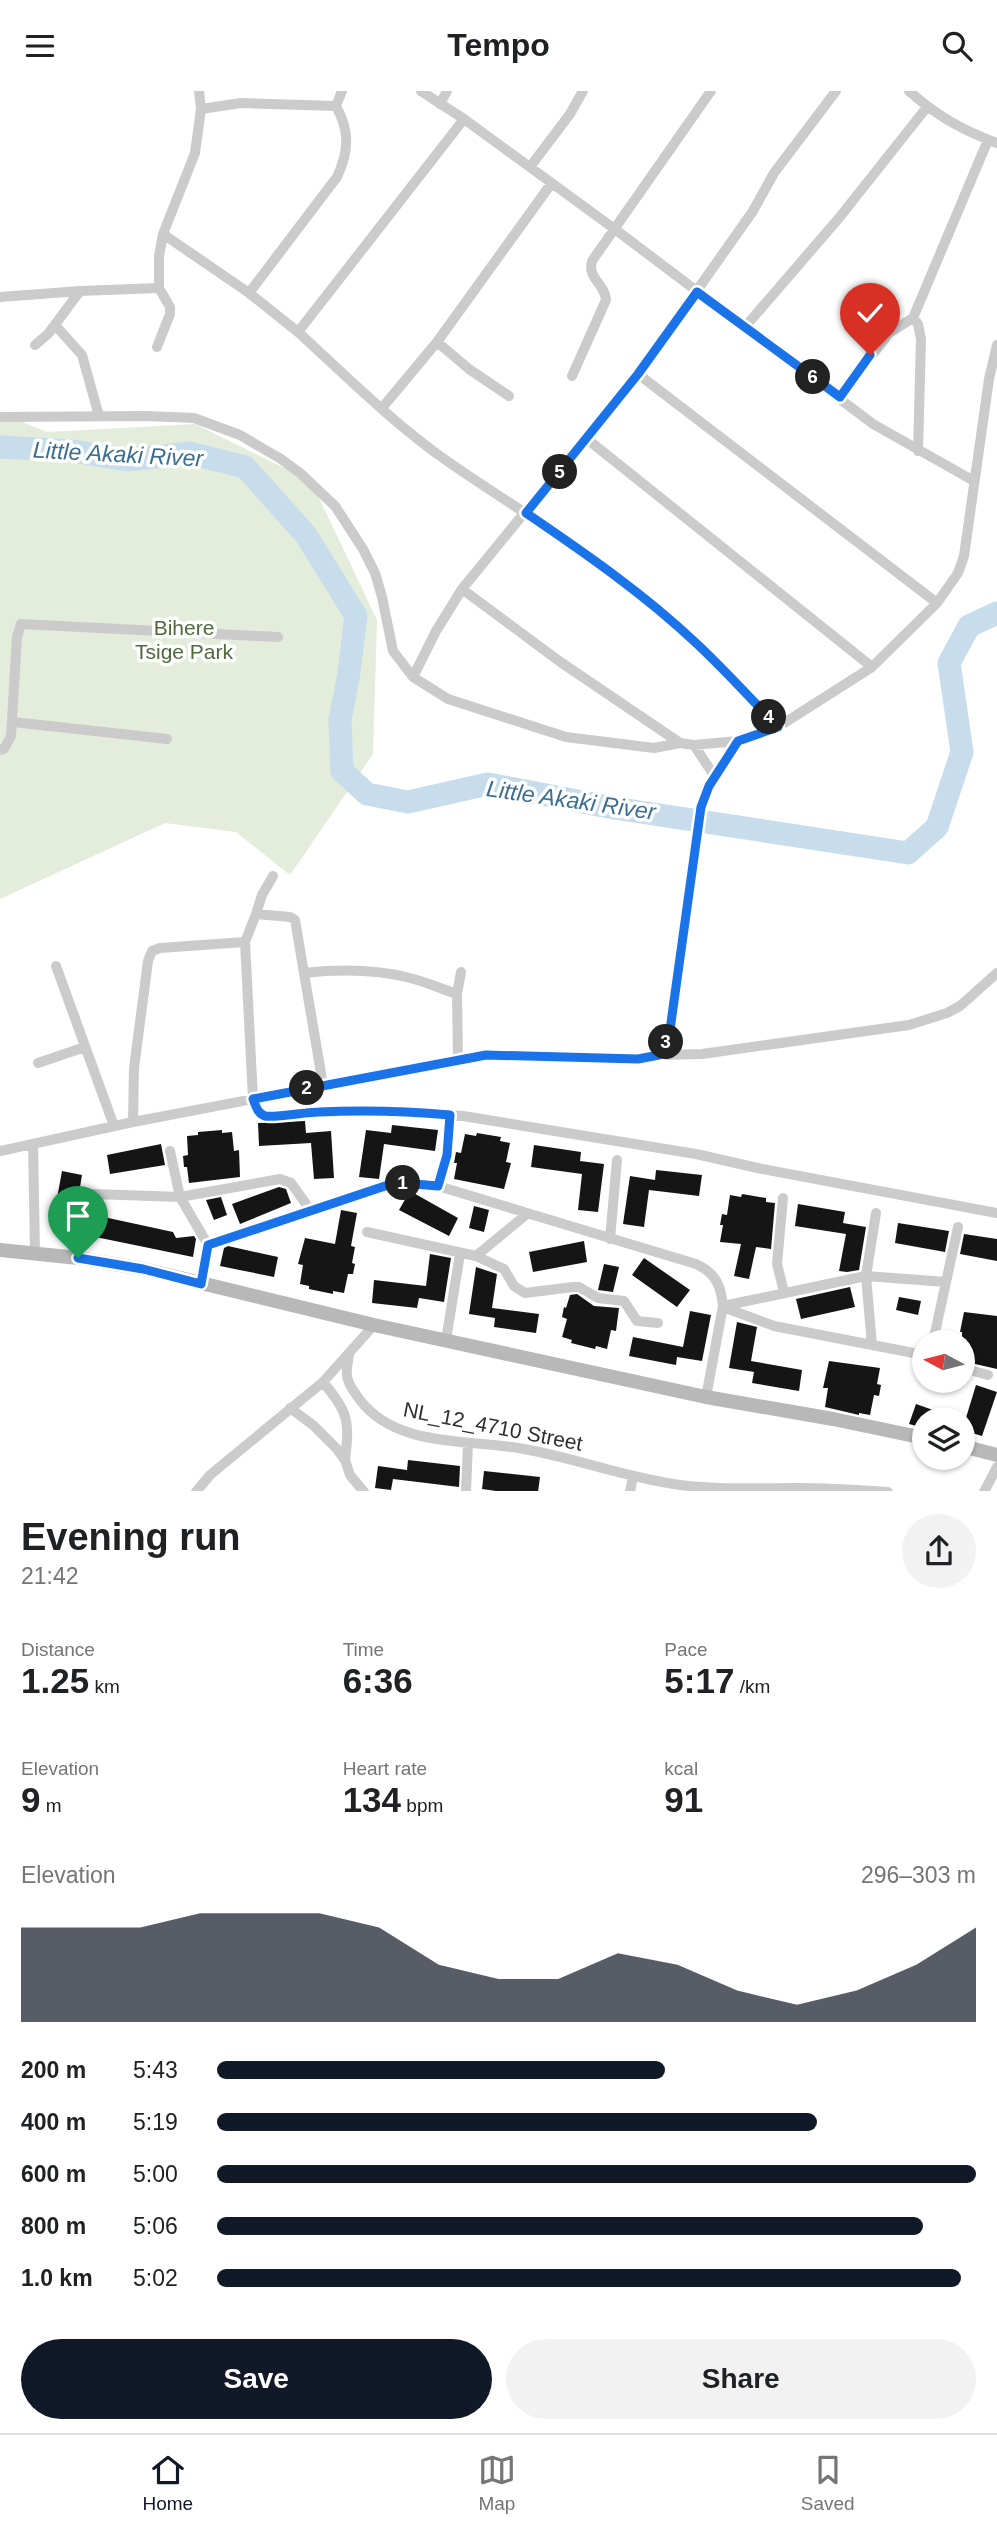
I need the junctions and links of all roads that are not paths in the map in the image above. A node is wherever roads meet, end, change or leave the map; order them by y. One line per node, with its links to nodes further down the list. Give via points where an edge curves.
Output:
1 (199, 91): 12 (street)
2 (342, 91): 10 (street)
3 (421, 91): 9 (street)
4 (447, 91): 9 (street)
5 (583, 91): 15 (street)
6 (711, 91): 17 (street)
7 (836, 91): 21 (street, via 782,162)
8 (909, 91): 11 (street)
9 (440, 104): 13 (street)
10 (336, 106): 12 (street, via 241,103); 22 (street, via 347,137 344,163)
11 (927, 107): 14 (street, via 956,127); 26 (street)
12 (201, 109): 18 (street, via 195,153)
13 (464, 119): 15 (street); 27 (street)
14 (993, 141): 24 (street)
15 (530, 167): 16 (street)
16 (551, 184): 17 (street); 28 (street)
17 (616, 230): 21 (street); 33 (street, via 592,261 591,276 606,300)
18 (163, 235): 19 (street); 22 (street)
19 (159, 288): 20 (street); 31 (street, via 170,314)
20 (80, 291): 23 (street); 25 (street)
21 (697, 292): 26 (street); 32 (street)
22 (249, 293): 27 (street)
23 (0, 297)
24 (913, 318): 35 (street, via 889,333); 40 (street, via 921,339)
25 (55, 325): 29 (street); 37 (street, via 82,355)
26 (745, 327): 35 (street)
27 (298, 333): 36 (street)
28 (437, 342): 34 (street); 36 (street)
29 (35, 345)
30 (997, 345): 41 (street)
31 (157, 347)
32 (638, 374): 39 (street); 44 (street)
33 (572, 376)
34 (509, 396)
35 (840, 397): 40 (street)
36 (382, 408): 42 (street, via 446,460)
37 (99, 416): 38 (street); 47 (street, via 194,418 240,435 300,473 335,506 363,549 375,573 393,651)
38 (0, 417)
39 (587, 439): 42 (street); 46 (street)
40 (918, 451): 41 (street)
41 (974, 481): 44 (street, via 964,556)
42 (526, 513): 43 (street); 49 (street, via 639,594 696,643)
43 (462, 589): 47 (street); 52 (street)
44 (937, 603): 46 (street)
45 (278, 637): 48 (street, via 21,624)
46 (872, 667): 49 (street)
47 (413, 677): 52 (street, via 448,699 566,737 654,748)
48 (13, 722): 50 (street); 54 (street, via 11,736)
49 (778, 727): 51 (street)
50 (167, 739)
51 (738, 741): 53 (street); 55 (street)
52 (680, 743): 53 (street)
53 (694, 745): 55 (street)
54 (0, 750)
55 (715, 777): 65 (street, via 701,807 669,1037)
56 (273, 876): 57 (street)
57 (256, 914): 58 (street); 61 (street, via 294,918)
58 (245, 942): 69 (street); 71 (street, via 152,951 138,1032)
59 (56, 965): 64 (street)
60 (460, 972): 63 (street)
61 (304, 973): 63 (street, via 345,969 388,974); 68 (street)
62 (995, 979): 65 (street, via 947,1013 909,1025 702,1054)
63 (457, 994): 66 (street)
64 (85, 1047): 67 (street); 72 (street)
65 (659, 1055): 66 (street, via 638,1059 486,1055)
66 (458, 1061): 68 (street)
67 (38, 1063)
68 (323, 1085): 69 (street)
69 (253, 1099): 70 (street, via 258,1112 271,1116 368,1110); 71 (street)
70 (450, 1115): 77 (street); 83 (street, via 696,1154)
71 (133, 1122): 72 (street)
72 (114, 1126): 73 (street)
73 (33, 1144): 74 (street); 90 (street)
74 (0, 1151)
75 (170, 1151): 79 (street)
76 (617, 1160): 87 (street)
77 (438, 1186): 81 (street, via 385,1186); 84 (street)
78 (93, 1194): 79 (street)
79 (180, 1198): 81 (street, via 280,1179 291,1183); 88 (street)
80 (783, 1198): 96 (street, via 777,1264)
81 (311, 1211): 88 (street)
82 (876, 1213): 93 (street)
83 (997, 1213)
84 (527, 1214): 87 (street); 92 (street)
85 (958, 1227): 94 (street)
86 (367, 1232): 91 (street)
87 (610, 1239): 97 (street, via 704,1268 717,1280)
88 (208, 1245): 95 (street)
89 (0, 1250): 90 (street)
90 (35, 1254): 95 (street, via 143,1269)
91 (460, 1254): 92 (street); 101 (street)
92 (476, 1256): 98 (street, via 504,1269 524,1293 579,1287 598,1298 624,1301 637,1321)
93 (866, 1276): 94 (street); 96 (street); 102 (street)
94 (946, 1282): 100 (street)
95 (201, 1284): 99 (street)
96 (784, 1292): 97 (street)
97 (723, 1306): 102 (street, via 774,1326); 108 (street)
98 (658, 1322)
99 (374, 1325): 101 (street); 104 (street)
100 (936, 1330)
101 (446, 1340): 108 (street)
102 (872, 1345): 103 (street)
103 (912, 1353)
104 (349, 1355): 107 (street); 111 (street, NL_12_4710 Street, via 347,1377 353,1390 382,1420 410,1432)
105 (975, 1372): 106 (street)
106 (988, 1375)
107 (323, 1382): 109 (street); 114 (street, via 343,1407 348,1439)
108 (706, 1397): 110 (street)
109 (290, 1409): 114 (street, via 313,1425); 117 (street)
110 (912, 1435)
111 (468, 1443): 116 (street, NL_12_4710 Street, via 535,1451); 119 (street)
112 (975, 1449): 113 (street)
113 (997, 1455)
114 (345, 1460): 118 (street)
115 (997, 1467): 122 (street)
116 (633, 1476): 120 (street); 121 (street, NL_12_4710 Street, via 740,1490)
117 (197, 1491)
118 (362, 1491)
119 (466, 1491)
120 (631, 1491)
121 (865, 1491)
122 (985, 1491)

